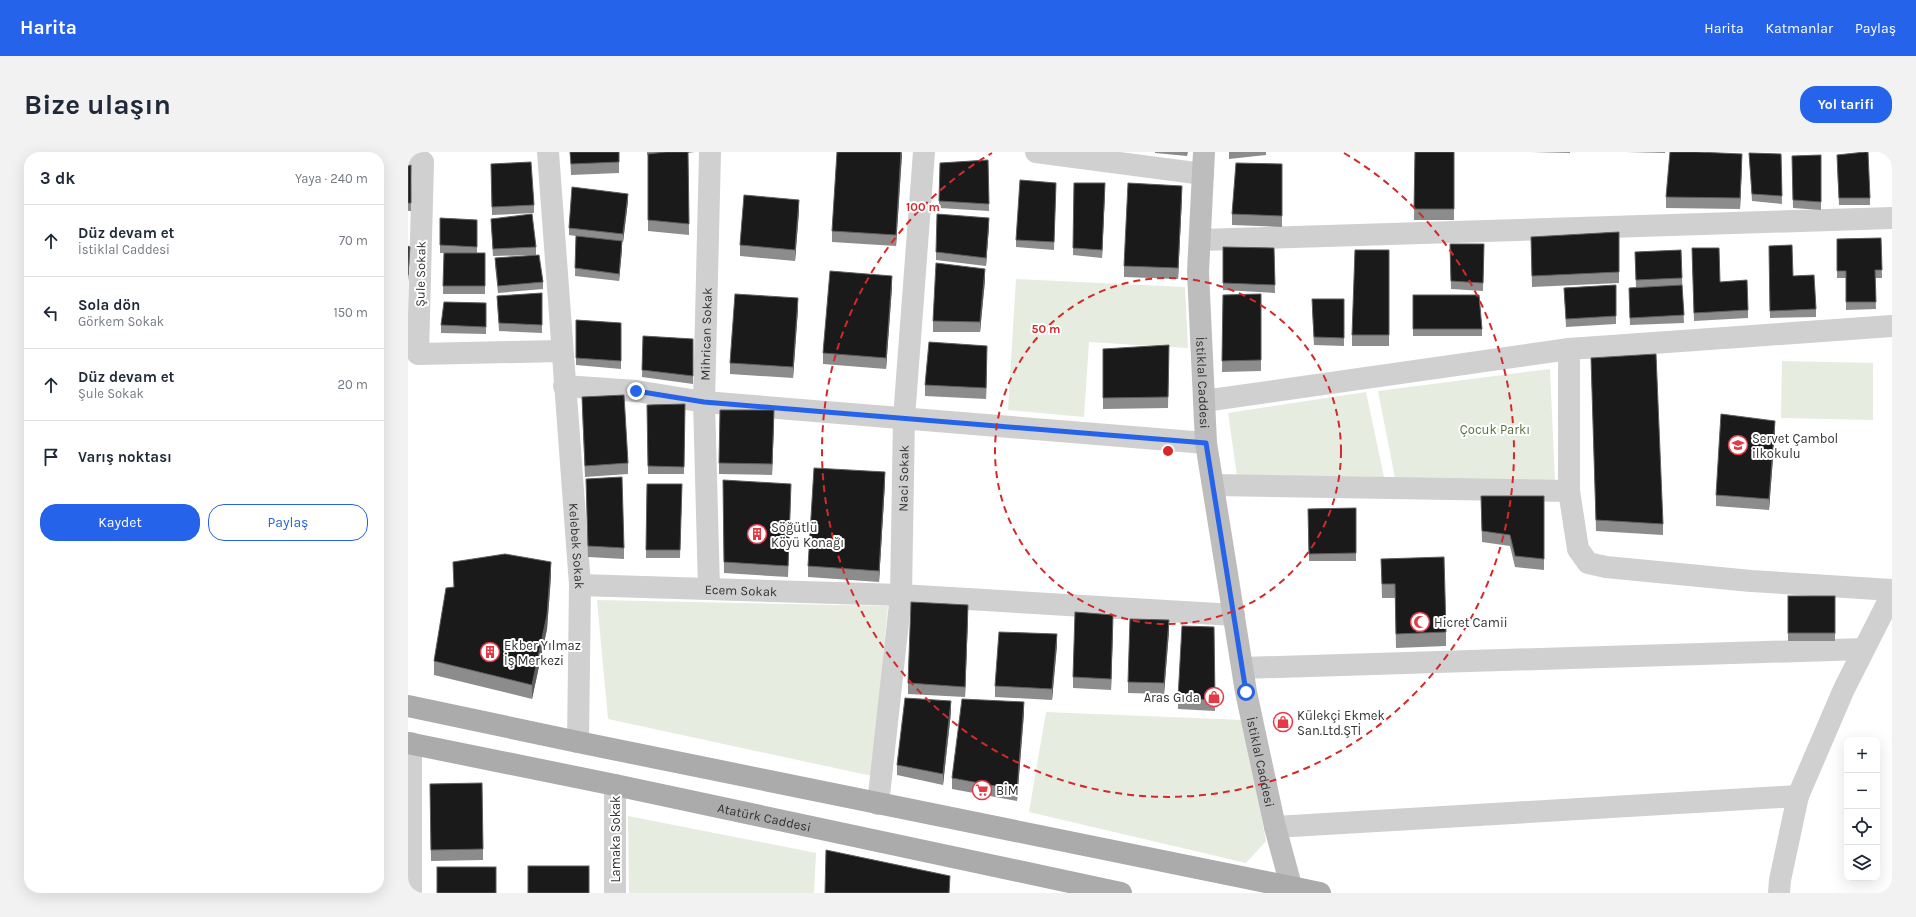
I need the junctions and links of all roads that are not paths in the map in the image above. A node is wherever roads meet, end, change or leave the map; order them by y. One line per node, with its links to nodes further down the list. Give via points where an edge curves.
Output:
1 (548, 152): 12 (street, Kelebek Sokak)
2 (710, 152): 15 (street, Mihrican Sokak)
3 (924, 152): 16 (street, Naci Sokak)
4 (1036, 152): 7 (street)
5 (1204, 152): 7 (street, İstiklal Caddesi)
6 (408, 162): 12 (street, Şule Sokak, via 422,162 418,354)
7 (1203, 174): 9 (street, İstiklal Caddesi)
8 (1892, 218): 9 (street)
9 (1200, 240): 14 (street, İstiklal Caddesi, via 1198,272)
10 (1892, 326): 11 (street)
11 (1569, 349): 14 (street); 19 (street)
12 (562, 351): 13 (street, Kelebek Sokak)
13 (564, 386): 15 (street, via 636,391); 20 (street, Kelebek Sokak)
14 (1204, 400): 17 (street, İstiklal Caddesi)
15 (704, 402): 16 (street); 21 (street, Mihrican Sokak)
16 (904, 418): 17 (street); 24 (street, Naci Sokak)
17 (1206, 443): 18 (street, İstiklal Caddesi)
18 (1213, 485): 19 (street); 25 (street, İstiklal Caddesi)
19 (1569, 491): 22 (street, via 1578,549 1588,563 1606,567 1751,581)
20 (580, 584): 21 (street, Ecem Sokak); 30 (street, Kelebek Sokak)
21 (709, 588): 24 (street, Ecem Sokak)
22 (1892, 590)
23 (1892, 594): 26 (street)
24 (901, 595): 25 (street, Ecem Sokak); 34 (street, Naci Sokak)
25 (1234, 615): 28 (street, İstiklal Caddesi)
26 (1886, 618): 27 (street)
27 (1864, 650): 28 (street); 33 (street, via 1844,689)
28 (1243, 668): 35 (street, İstiklal Caddesi)
29 (408, 706): 30 (main road)
30 (578, 742): 34 (main road)
31 (409, 743): 32 (main road, Atatürk Caddesi); 37 (street)
32 (615, 785): 38 (street, Lamaka Sokak); 39 (main road, Atatürk Caddesi)
33 (1798, 796): 35 (street); 41 (street)
34 (878, 804): 36 (main road)
35 (1275, 827): 36 (street, İstiklal Caddesi)
36 (1293, 890): 40 (main road)
37 (411, 893)
38 (615, 893)
39 (1121, 893)
40 (1320, 893)
41 (1779, 893)

